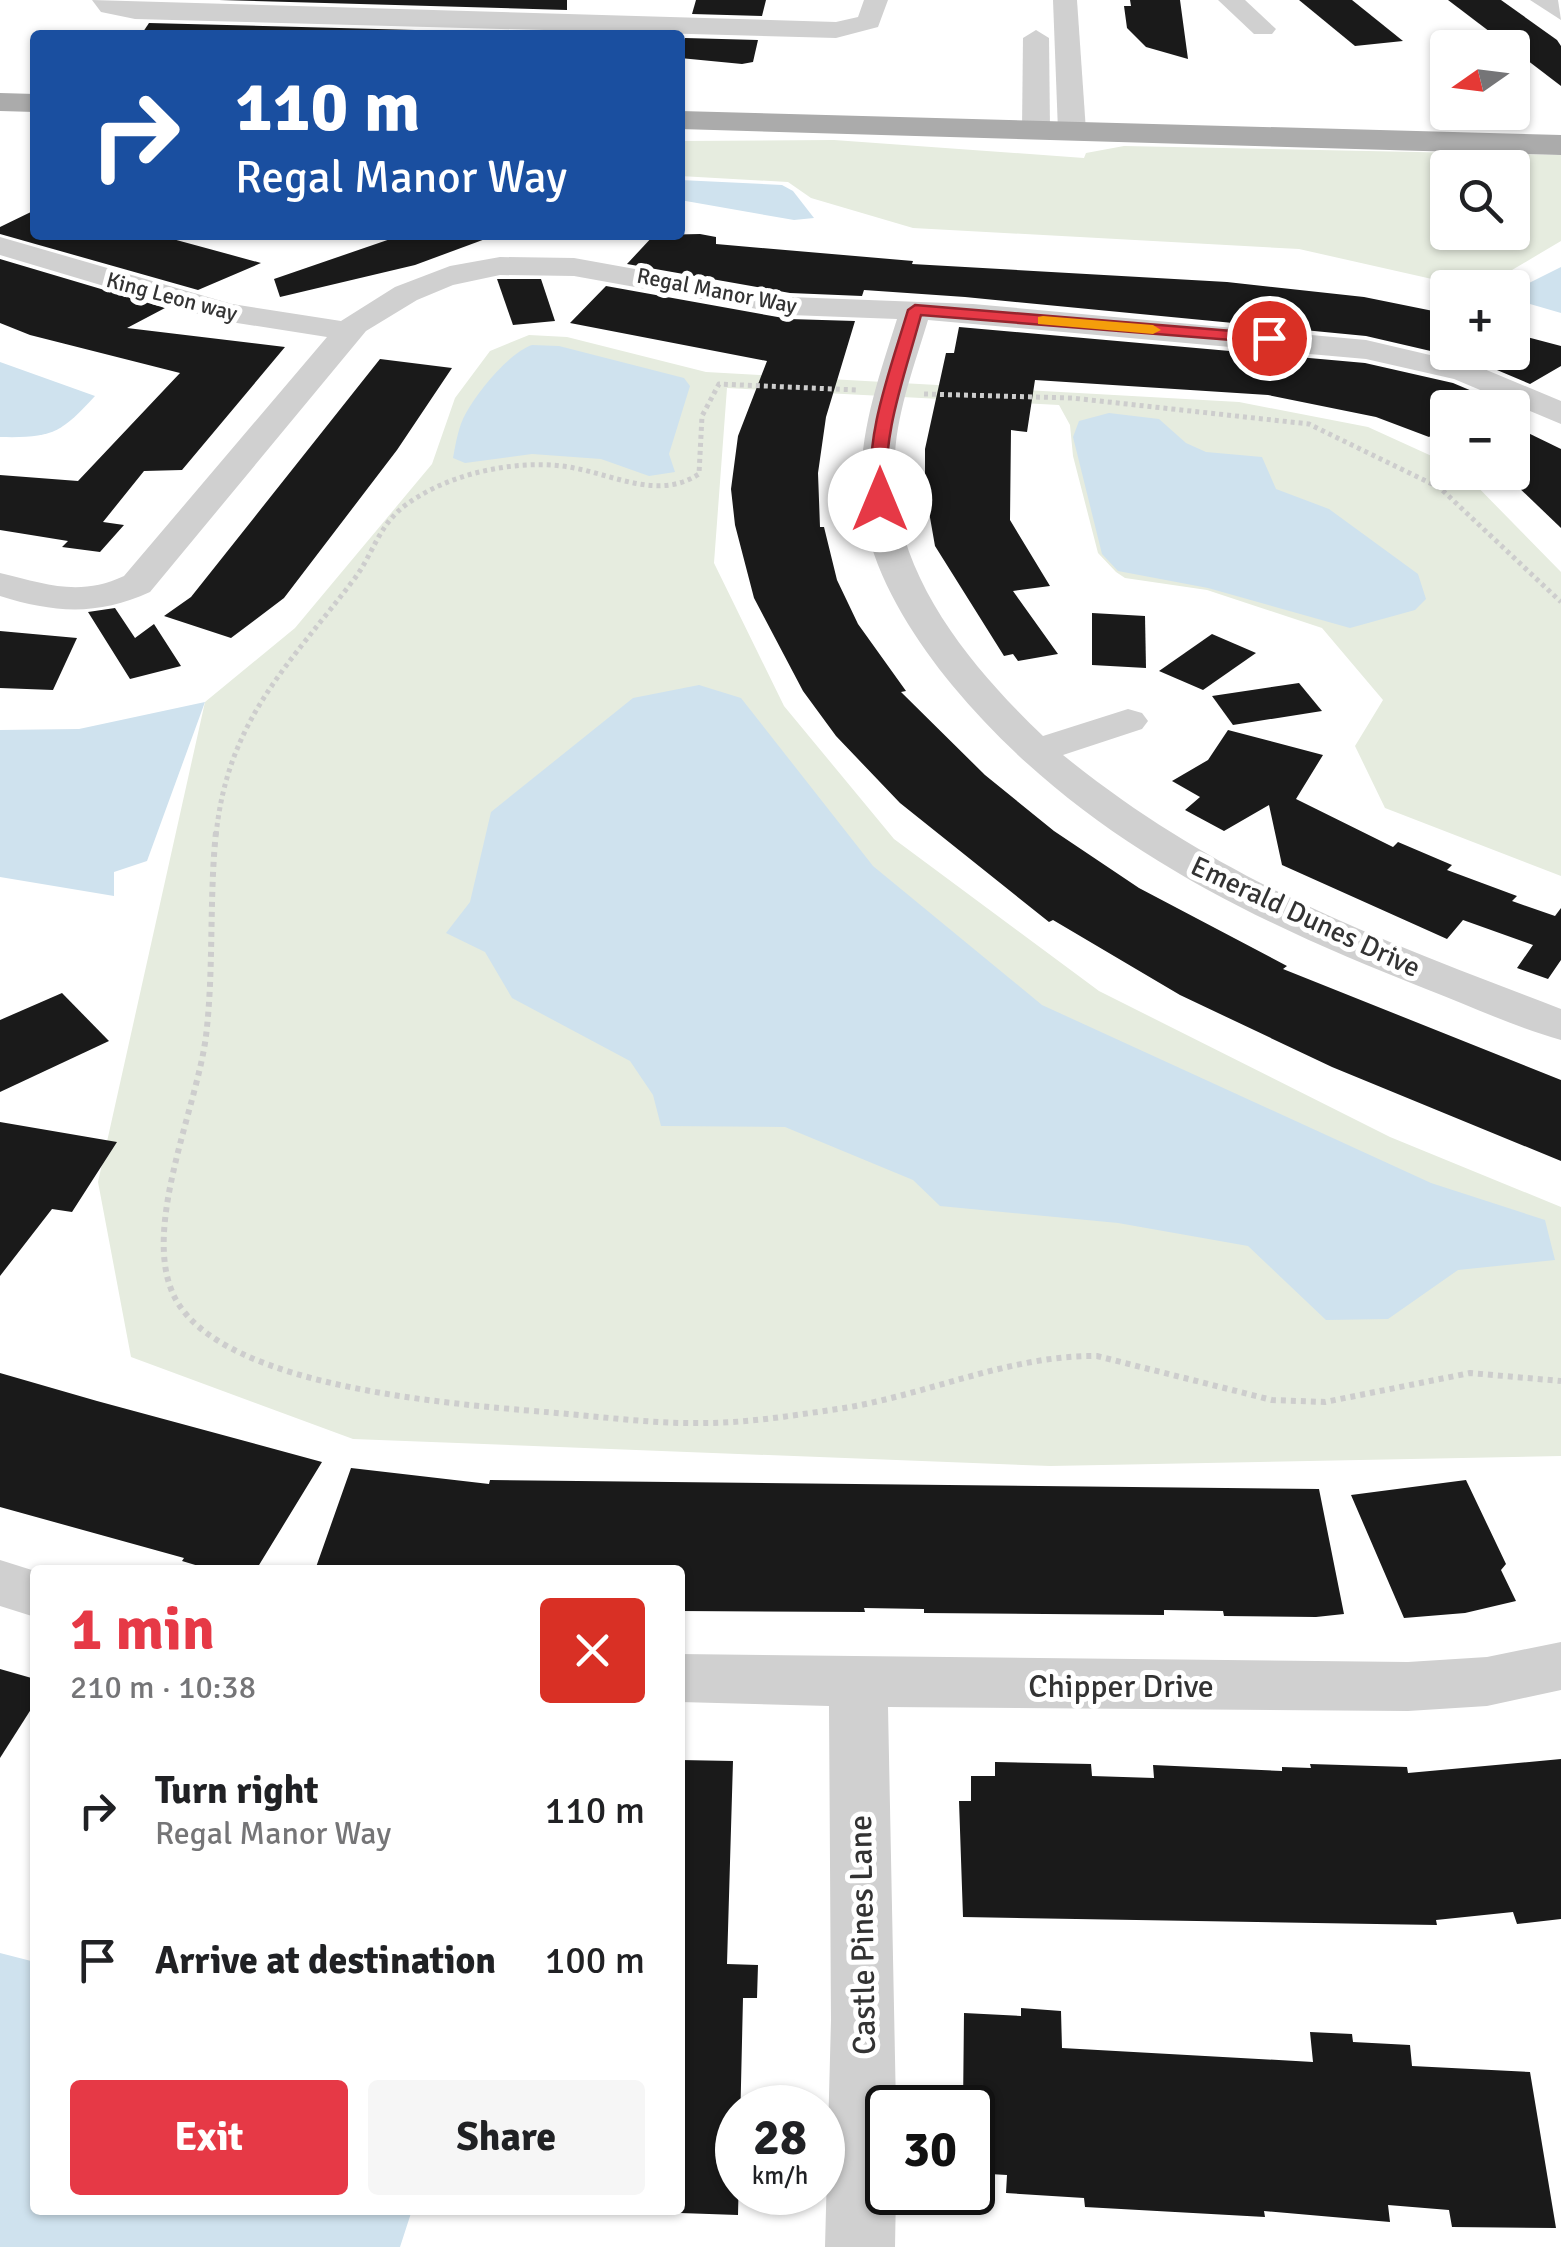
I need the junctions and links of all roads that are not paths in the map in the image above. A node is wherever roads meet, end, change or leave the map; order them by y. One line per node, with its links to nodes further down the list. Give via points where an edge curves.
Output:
1 (104, 0): 2 (street, via 135,12 836,30 868,22)
2 (876, 0)
3 (1065, 0): 13 (street)
4 (1230, 0): 8 (street)
5 (1542, 0): 6 (street)
6 (1561, 13)
7 (1036, 20): 12 (street)
8 (1263, 29)
9 (0, 102): 10 (main road)
10 (30, 103)
11 (685, 120): 12 (main road)
12 (1036, 130): 13 (main road)
13 (1072, 131): 14 (main road)
14 (1561, 145)
15 (0, 246): 17 (street, King Leon way, via 229,313)
16 (915, 310): 17 (street, Regal Manor Way, via 793,306 598,268 503,266 466,270 386,302); 18 (street, Regal Manor Way, via 1306,341 1415,357 1511,385); 21 (street, Emerald Dunes Drive, via 876,471 883,529 902,584 932,635 986,705)
17 (348, 331): 19 (street, Regal Manor Way, via 137,584 85,602 44,600)
18 (1561, 414)
19 (0, 584)
20 (1128, 721): 21 (street)
21 (1038, 750): 22 (street, Emerald Dunes Drive, via 1118,818 1210,877 1341,938)
22 (1561, 1025)
23 (0, 1583): 24 (street)
24 (30, 1592)
25 (1561, 1666): 27 (street, Chipper Drive, via 1464,1682 1384,1684)
26 (685, 1678): 27 (street, Chipper Drive)
27 (858, 1683): 28 (street, Castle Pines Lane)
28 (860, 2247)

